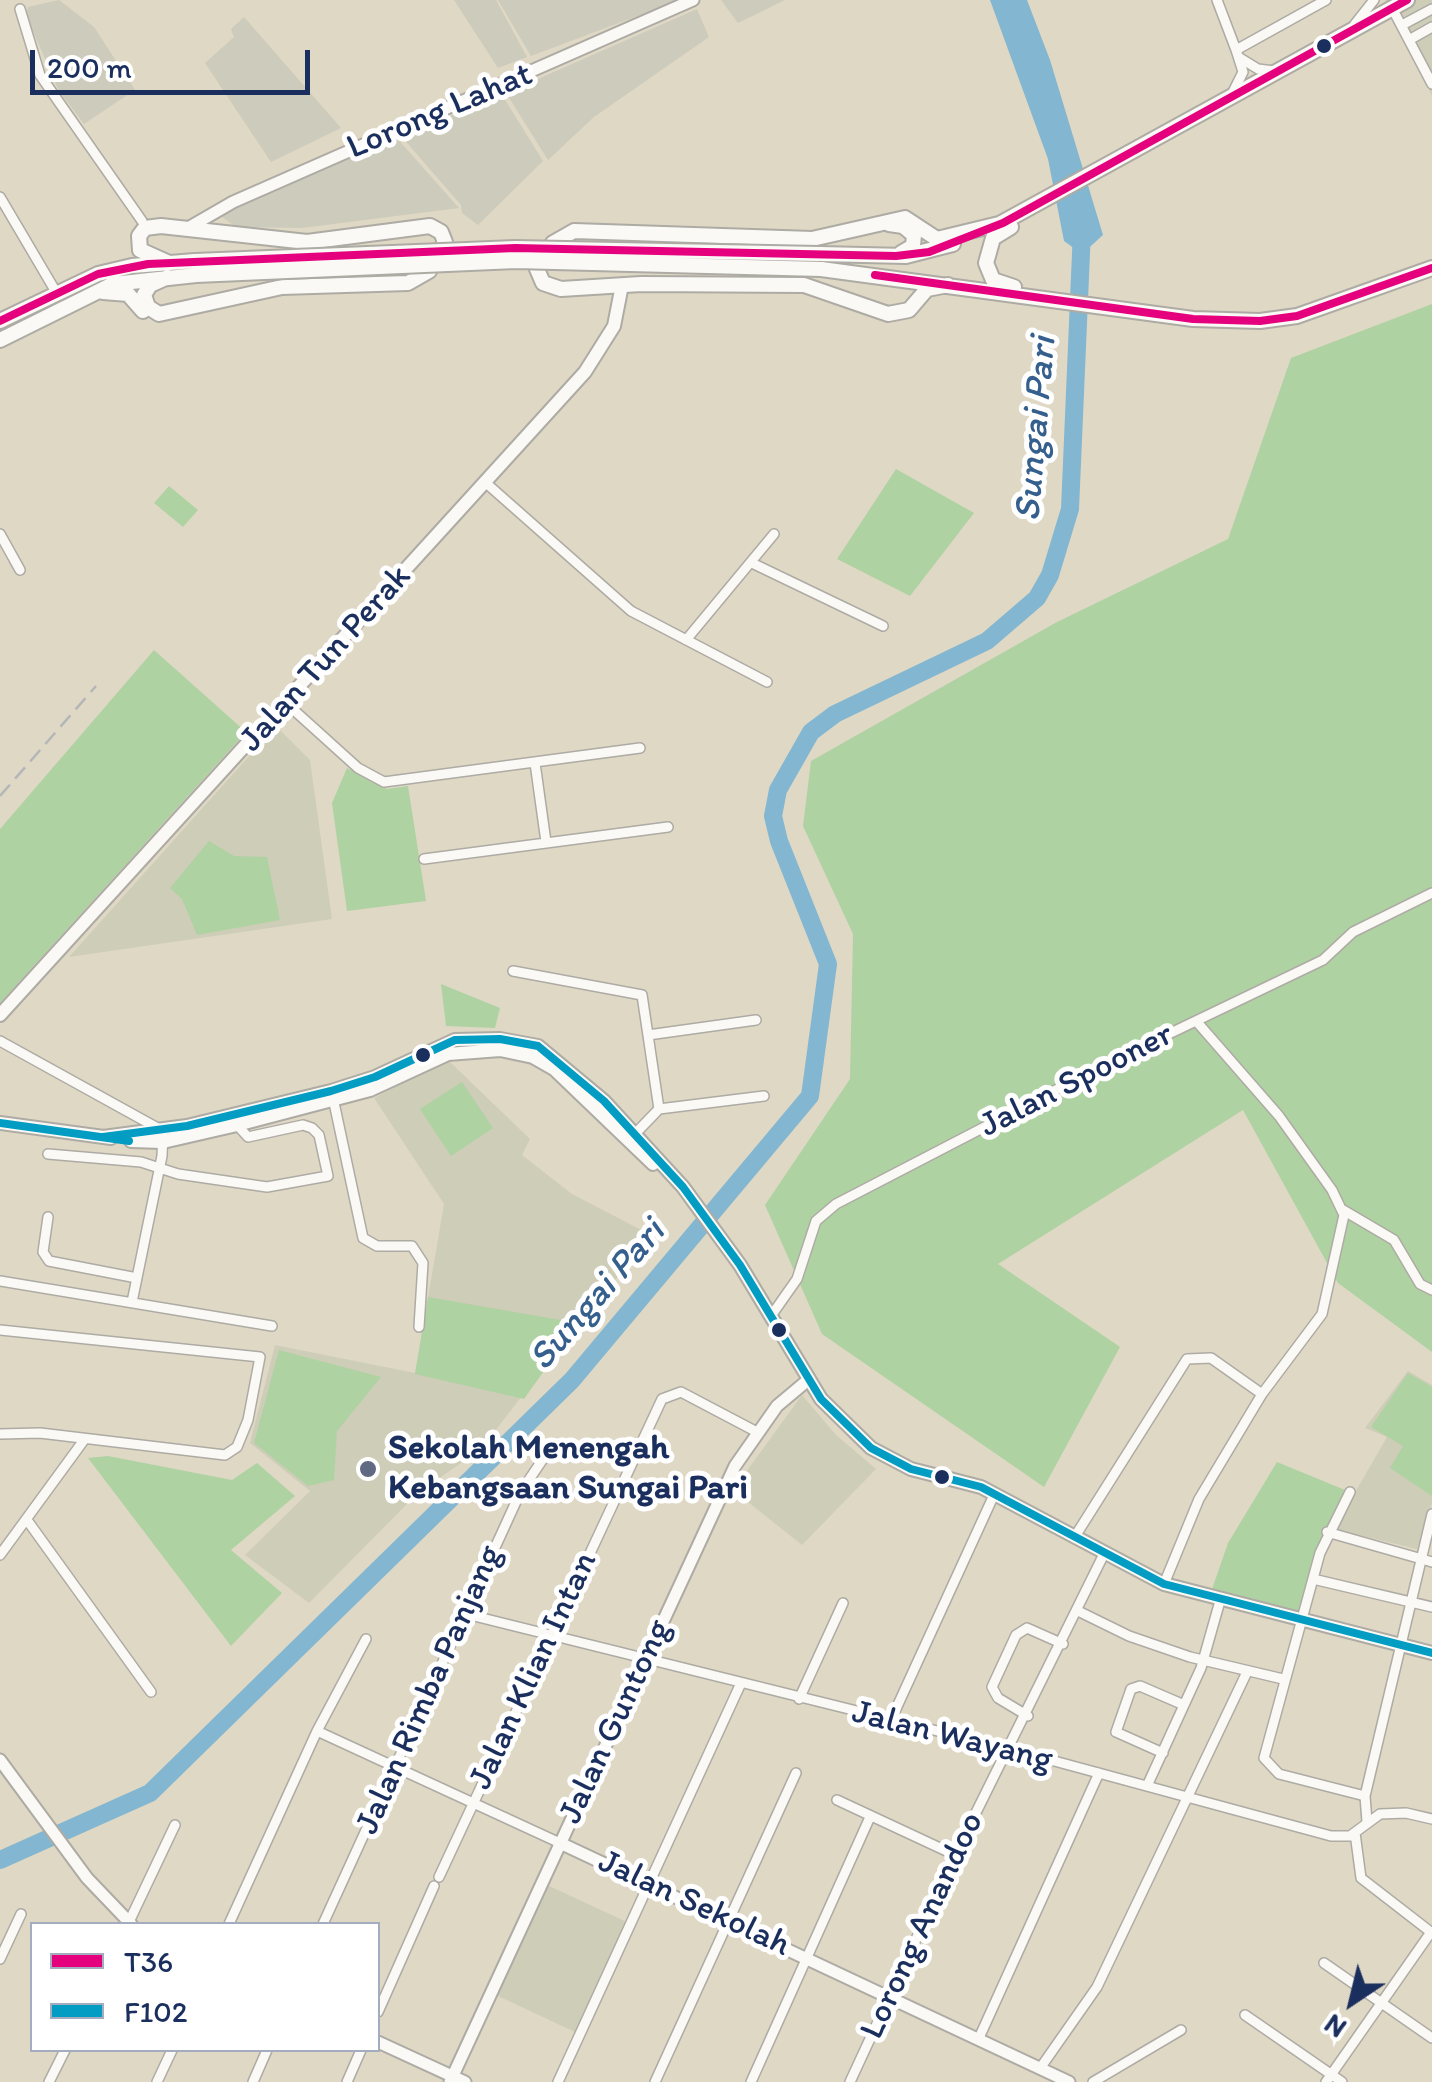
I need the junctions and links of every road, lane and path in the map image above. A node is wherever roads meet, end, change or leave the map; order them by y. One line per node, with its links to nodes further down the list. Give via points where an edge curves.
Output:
1 (693, 0): 18 (street, Lorong Lahat)
2 (1217, 0): 12 (street)
3 (1326, 0): 12 (street)
4 (1374, 0): 10 (street)
5 (1400, 4): 8 (street); 10 (main road)
6 (20, 8): 19 (street, via 40,75)
7 (1432, 9): 8 (street)
8 (1402, 25): 11 (street)
9 (1432, 27): 11 (street)
10 (1346, 33): 13 (main road)
11 (1409, 40): 14 (street)
12 (1238, 54): 13 (street, via 1258,69); 15 (street, via 1242,76)
13 (1277, 71): 15 (main road)
14 (1432, 84)
15 (1230, 96): 16 (main road)
16 (1050, 196): 20 (main road); 35 (main road, via 993,238 988,273 1002,284)
17 (0, 197): 32 (street)
18 (211, 214): 22 (street, Lorong Lahat); 23 (main road, via 210,228)
19 (142, 220): 22 (main road); 29 (main road, via 125,256)
20 (1002, 223): 21 (main road, via 937,240 910,218); 24 (main road, via 929,252)
21 (882, 224): 24 (main road, via 914,235 913,246); 30 (main road, via 786,240 574,231 538,264 539,279 554,288)
22 (188, 228): 23 (main road); 27 (main road, via 155,225 139,236 144,254)
23 (218, 234): 34 (main road, via 306,242 430,226 444,237 434,265 408,283 282,288)
24 (896, 256): 25 (main road)
25 (820, 262): 27 (main road, bridge, via 514,248); 28 (main road)
26 (1432, 268): 35 (main road, via 1297,316 1260,322)
27 (168, 270): 29 (main road, via 114,270); 33 (main road); 34 (main road, via 144,295 159,314)
28 (900, 278): 31 (main road); 36 (main road, via 910,295)
29 (76, 283): 32 (main road)
30 (622, 285): 36 (main road, via 804,284); 39 (main road, Jalan Tun Perak, via 614,326 596,359)
31 (948, 285): 35 (main road); 36 (main road, via 922,292)
32 (56, 292): 37 (main road)
33 (93, 292): 34 (main road, via 128,294 158,320); 38 (main road)
34 (226, 299)
35 (1082, 302)
36 (898, 315)
37 (0, 321)
38 (0, 340)
39 (486, 483): 45 (street, via 622,604); 47 (main road, Jalan Tun Perak)
40 (0, 534): 43 (street)
41 (774, 534): 42 (street)
42 (754, 564): 44 (street); 45 (street)
43 (20, 570)
44 (883, 626)
45 (686, 640): 46 (street)
46 (767, 682)
47 (286, 704): 49 (street, via 358,768 384,782); 55 (main road, Jalan Tun Perak)
48 (640, 748): 49 (street)
49 (535, 763): 51 (street)
50 (668, 827): 51 (street)
51 (546, 842): 52 (street)
52 (424, 858)
53 (1432, 892): 57 (street, Jalan Spooner, via 1354,932 1323,960)
54 (513, 971): 58 (street, via 642,996)
55 (0, 1015)
56 (756, 1020): 58 (street)
57 (1197, 1022): 71 (street, via 1279,1116); 78 (street, Jalan Spooner, via 824,1212 810,1232 798,1279)
58 (648, 1035): 63 (street)
59 (0, 1042): 67 (street)
60 (332, 1096): 62 (main road); 67 (main road); 68 (main road, via 459,1051 523,1053 554,1069); 80 (street, via 363,1238 378,1246 412,1246 423,1263)
61 (764, 1096): 63 (street)
62 (300, 1109): 65 (main road); 66 (street)
63 (659, 1109): 68 (street)
64 (4, 1125): 67 (main road, via 103,1137)
65 (237, 1125): 66 (street, via 248,1136); 67 (main road)
66 (303, 1125): 70 (street, via 319,1135 328,1176 267,1187)
67 (163, 1136): 70 (street)
68 (633, 1136): 73 (main road)
69 (48, 1154): 70 (street)
70 (160, 1168): 74 (street)
71 (1343, 1210): 76 (street, via 1394,1240 1420,1284); 83 (street, via 1322,1314)
72 (48, 1218): 74 (street, via 43,1252 49,1261)
73 (737, 1266): 78 (main road); 82 (main road)
74 (137, 1278): 77 (street)
75 (0, 1281): 77 (street)
76 (1432, 1290)
77 (132, 1302): 79 (street)
78 (771, 1316): 82 (main road)
79 (272, 1326)
80 (418, 1328)
81 (0, 1330): 86 (street, via 260,1358 254,1401 231,1452)
82 (804, 1383): 84 (street, Jalan Guntong); 89 (main road, via 850,1439 880,1462)
83 (1262, 1394): 93 (street, via 1211,1358 1187,1359); 98 (street, via 1188,1519)
84 (757, 1432): 106 (street, Jalan Klian Intan, via 682,1392 662,1399); 111 (street, Jalan Guntong)
85 (0, 1434): 86 (street)
86 (84, 1440): 91 (street)
87 (542, 1459): 104 (street, Jalan Rimba Panjang)
88 (1350, 1492): 92 (street)
89 (994, 1497): 93 (main road); 120 (street)
90 (1432, 1514): 96 (street)
91 (27, 1520): 94 (street); 116 (street)
92 (1328, 1532): 96 (street); 97 (street)
93 (1074, 1538): 95 (main road)
94 (0, 1556)
95 (1104, 1556): 98 (main road); 103 (street, Lorong Anandoo)
96 (1427, 1560): 100 (street)
97 (1314, 1578): 100 (street); 105 (street)
98 (1164, 1584): 99 (main road)
99 (1220, 1600): 105 (main road); 112 (street)
100 (1412, 1602): 102 (street); 109 (street)
101 (843, 1603): 117 (street)
102 (1432, 1607)
103 (1078, 1611): 108 (street, Lorong Anandoo); 112 (street)
104 (466, 1614): 106 (street, Jalan Wayang); 125 (street, Jalan Rimba Panjang)
105 (1299, 1621): 109 (main road); 114 (street)
106 (552, 1636): 111 (street, Jalan Wayang); 132 (street, Jalan Klian Intan)
107 (366, 1639): 121 (street)
108 (1063, 1644): 119 (street, Lorong Anandoo); 119 (street, via 1027,1628 1016,1635 992,1687)
109 (1400, 1645): 110 (main road); 129 (street)
110 (1432, 1653)
111 (646, 1658): 115 (street, Jalan Wayang); 138 (street, Jalan Guntong)
112 (1203, 1662): 113 (street); 118 (street)
113 (1247, 1672): 114 (street); 130 (street)
114 (1283, 1679): 129 (street, via 1266,1765)
115 (741, 1683): 117 (street, Jalan Wayang); 140 (street)
116 (151, 1692)
117 (799, 1699): 120 (street, Jalan Wayang)
118 (1184, 1705): 123 (street); 123 (street, via 1140,1686 1131,1689 1116,1732)
119 (1028, 1716): 122 (street, Lorong Anandoo)
120 (890, 1722): 122 (street, Jalan Wayang)
121 (317, 1731): 125 (street, Jalan Sekolah); 145 (street)
122 (1010, 1749): 127 (street, Jalan Wayang); 139 (street, Lorong Anandoo)
123 (1162, 1753): 128 (street)
124 (0, 1760): 143 (street)
125 (396, 1767): 132 (street, Jalan Sekolah); 146 (street, Jalan Rimba Panjang)
126 (796, 1772): 142 (street)
127 (1099, 1773): 128 (street, Jalan Wayang); 156 (street)
128 (1147, 1786): 130 (street, Jalan Wayang)
129 (1365, 1796): 135 (street)
130 (1188, 1798): 137 (street, Jalan Wayang, via 1331,1836); 163 (street, via 1097,1987)
131 (837, 1800): 133 (street)
132 (472, 1803): 138 (street, Jalan Sekolah); 153 (street, Jalan Klian Intan)
133 (870, 1816): 139 (street); 148 (street)
134 (1432, 1819): 135 (street, via 1390,1813)
135 (1368, 1822): 137 (street)
136 (175, 1824): 144 (street)
137 (1355, 1834): 147 (street, via 1361,1878)
138 (560, 1843): 140 (street, Jalan Sekolah); 165 (street, Jalan Guntong)
139 (955, 1855): 151 (street, Lorong Anandoo)
140 (649, 1884): 142 (street, Jalan Sekolah); 170 (street)
141 (21, 1914): 149 (street)
142 (727, 1920): 148 (street, Jalan Sekolah); 171 (street)
143 (127, 1922)
144 (130, 1922)
145 (229, 1922)
146 (324, 1922)
147 (1431, 1933): 152 (street)
148 (807, 1956): 151 (street, Jalan Sekolah); 172 (street)
149 (0, 1959)
150 (1324, 1963): 152 (street)
151 (891, 1995): 156 (street, Jalan Sekolah); 173 (street, Lorong Anandoo)
152 (1382, 2004): 157 (street); 164 (street)
153 (380, 2008)
154 (1246, 2015): 164 (street)
155 (1181, 2030): 175 (street)
156 (979, 2038): 163 (street, Jalan Sekolah)
157 (1432, 2038)
158 (380, 2043): 165 (street)
159 (64, 2052): 166 (street)
160 (171, 2052): 167 (street)
161 (266, 2052): 168 (street)
162 (360, 2052): 169 (street)
163 (1041, 2067): 174 (street, Jalan Sekolah)
164 (1329, 2078): 176 (street)
165 (456, 2080)
166 (49, 2082)
167 (157, 2082)
168 (253, 2082)
169 (346, 2082)
170 (558, 2082)
171 (656, 2082)
172 (750, 2082)
173 (850, 2082)
174 (1069, 2082)
175 (1093, 2082)
176 (1342, 2082)

